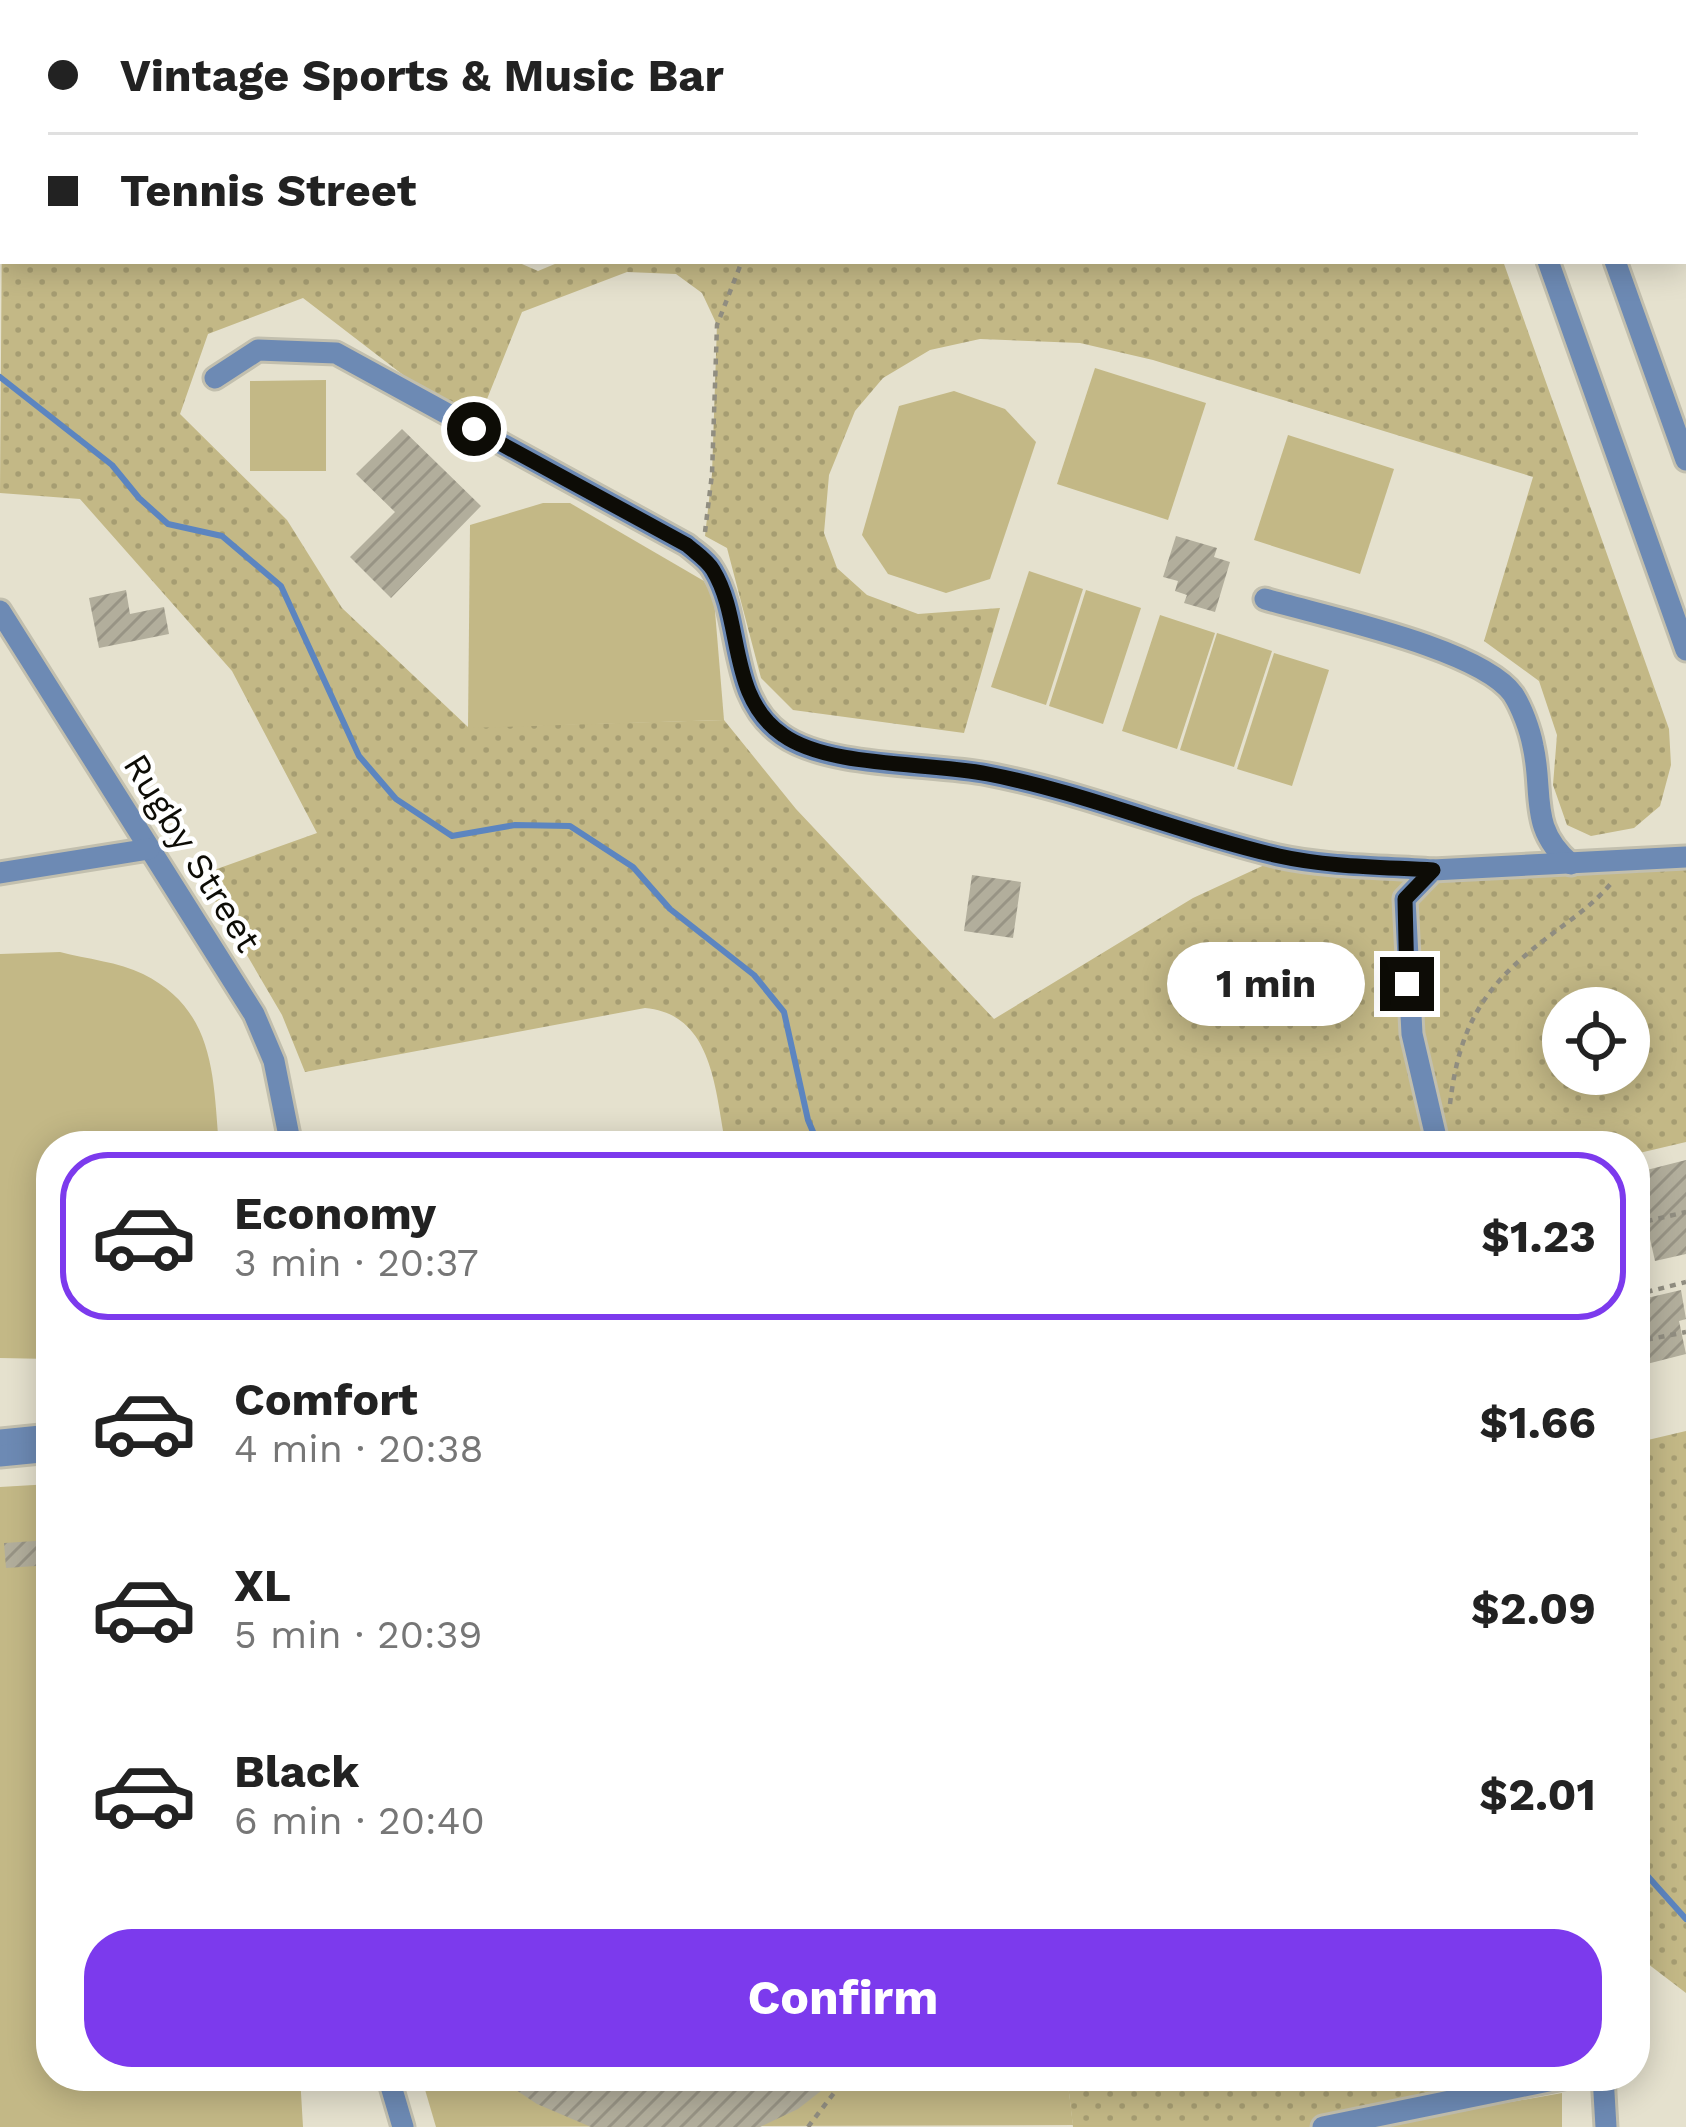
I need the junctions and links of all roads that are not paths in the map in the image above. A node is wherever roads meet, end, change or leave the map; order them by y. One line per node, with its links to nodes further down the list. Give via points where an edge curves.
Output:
1 (1549, 264): 7 (street)
2 (1616, 264): 4 (street)
3 (215, 378): 11 (street, via 258,350 336,353 687,545 721,585 749,692 782,735 808,747 988,774 1282,857)
4 (1686, 460)
5 (1265, 599): 10 (street, via 1455,656 1502,684 1534,747 1541,823)
6 (0, 611): 8 (street, Rugby Street)
7 (1686, 650)
8 (149, 849): 12 (street); 13 (street, Rugby Street, via 254,1014 274,1061)
9 (1686, 857): 10 (street)
10 (1570, 864): 11 (street)
11 (1433, 870): 14 (street, via 1405,899 1412,1034)
12 (0, 873)
13 (288, 1131)
14 (1435, 1131)
15 (36, 1436): 16 (street)
16 (0, 1440)
17 (36, 1452): 18 (street)
18 (0, 1456)
19 (392, 2091): 22 (street)
20 (1499, 2091): 23 (street)
21 (1604, 2091): 24 (street)
22 (403, 2127)
23 (1323, 2127)
24 (1606, 2127)

